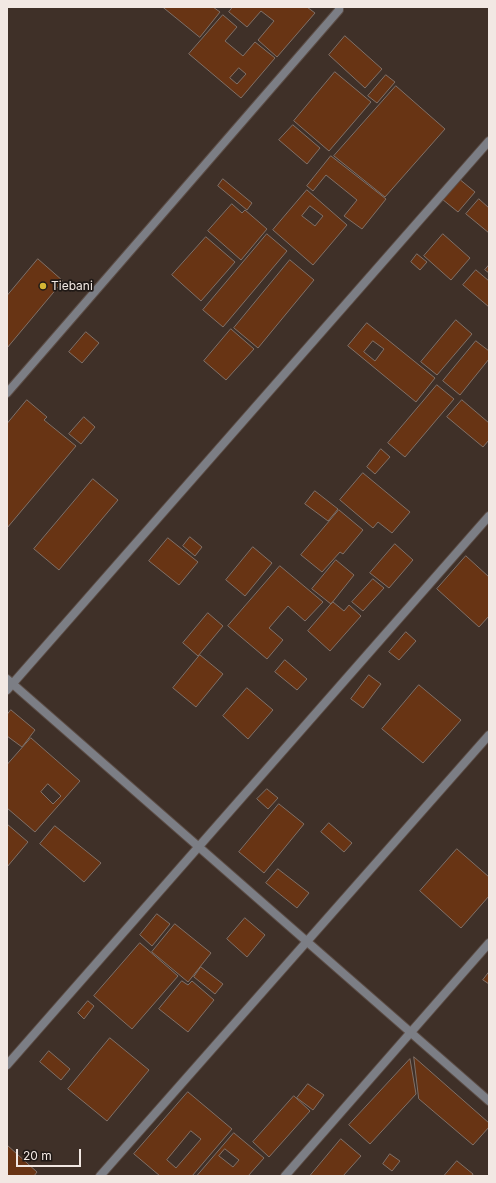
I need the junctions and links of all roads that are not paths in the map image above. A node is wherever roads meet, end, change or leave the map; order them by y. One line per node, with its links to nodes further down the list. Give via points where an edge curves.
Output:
1 (339, 7): 3 (street, via 334,16)
2 (489, 141): 5 (street)
3 (7, 393)
4 (489, 516): 7 (street)
5 (9, 684): 7 (street)
6 (489, 735): 8 (street)
7 (199, 846): 8 (street); 11 (street)
8 (307, 941): 10 (street); 13 (street)
9 (489, 943): 10 (street)
10 (411, 1032): 12 (street); 14 (street)
11 (7, 1065)
12 (489, 1101)
13 (100, 1176)
14 (285, 1176)

